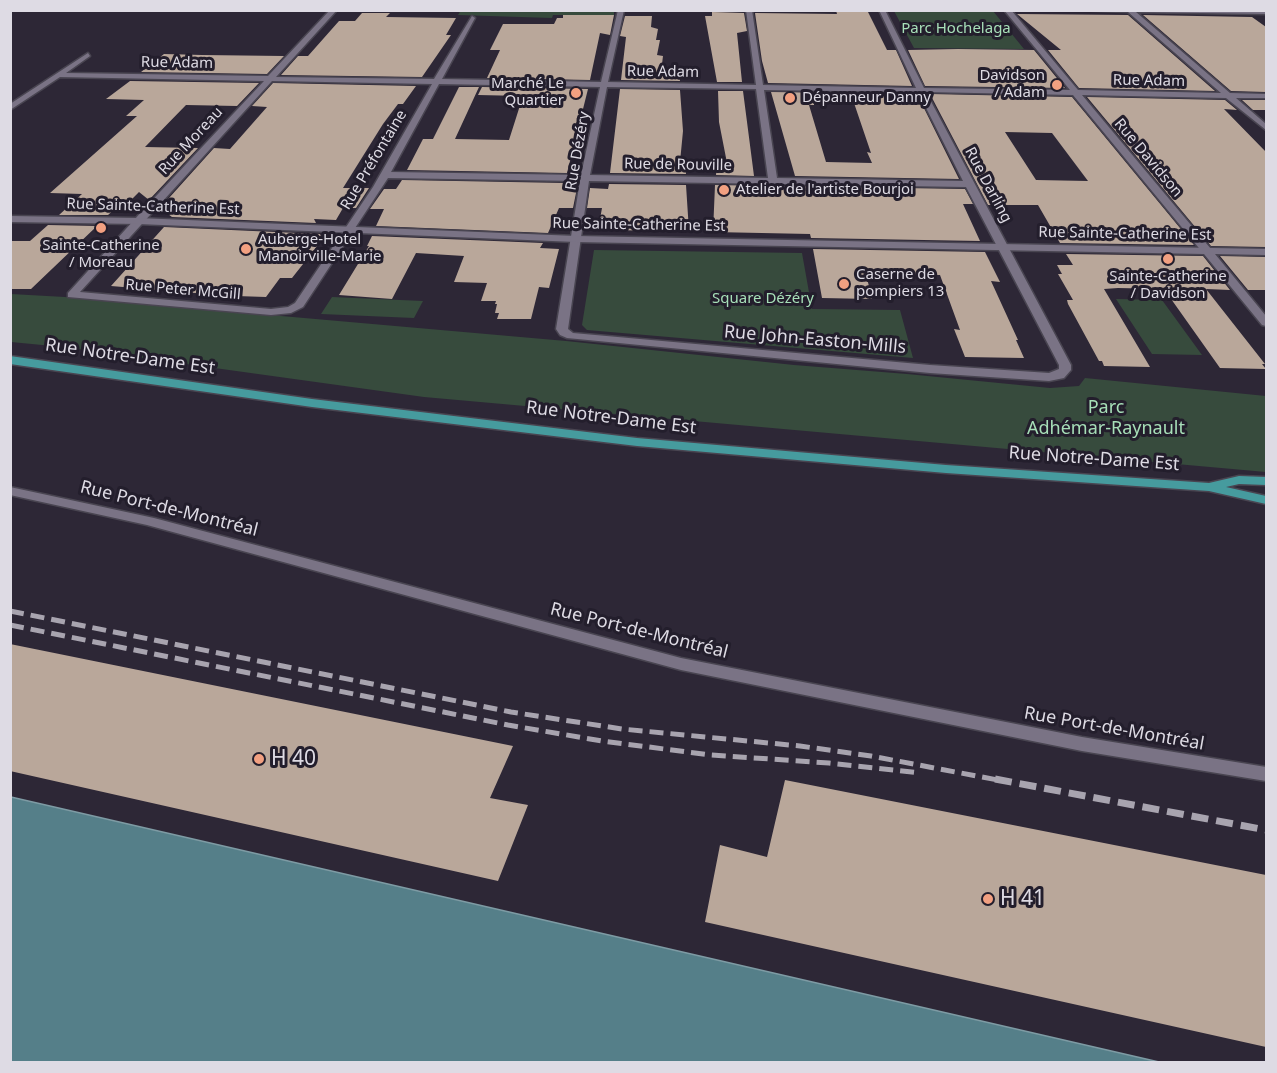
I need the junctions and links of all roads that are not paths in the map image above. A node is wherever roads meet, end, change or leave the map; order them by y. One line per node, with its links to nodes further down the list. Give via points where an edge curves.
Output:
1 (334, 10): 13 (street, Rue Moreau)
2 (621, 10): 15 (street, Rue Dézéry)
3 (749, 10): 16 (street)
4 (882, 10): 17 (street, Rue Darling)
5 (1007, 10): 18 (street, Rue Davidson)
6 (1081, 10): 7 (street)
7 (1129, 11): 8 (street); 19 (street)
8 (1261, 11): 9 (street)
9 (1266, 16)
10 (472, 18): 14 (street, Rue Préfontaine)
11 (88, 55): 12 (street)
12 (59, 75): 13 (street, Rue Adam); 21 (street)
13 (270, 78): 14 (street, Rue Adam); 28 (street, Rue Moreau)
14 (437, 81): 15 (street, Rue Adam); 23 (street, Rue Préfontaine)
15 (605, 84): 16 (street, Rue Adam); 24 (street, Rue Dézéry)
16 (760, 87): 17 (street, Rue Adam); 25 (street)
17 (921, 90): 18 (street, Rue Adam); 26 (street, Rue Darling)
18 (1075, 93): 19 (street, Rue Adam); 32 (street, Rue Davidson)
19 (1229, 95): 20 (street, Rue Adam); 22 (street)
20 (1266, 96)
21 (10, 108)
22 (1266, 128)
23 (384, 175): 24 (street, Rue de Rouville); 29 (street, Rue Préfontaine)
24 (586, 178): 25 (street, Rue de Rouville); 30 (street, Rue Dézéry)
25 (773, 181): 26 (street, Rue de Rouville)
26 (971, 184): 31 (street, Rue Darling)
27 (10, 219): 28 (street, Rue Sainte-Catherine Est)
28 (138, 221): 29 (street, Rue Sainte-Catherine Est); 34 (street, Rue Moreau)
29 (350, 230): 30 (street, Rue Sainte-Catherine Est); 35 (street, Rue Préfontaine)
30 (576, 239): 31 (street, Rue Sainte-Catherine Est); 37 (street, Rue Dézéry)
31 (1004, 247): 32 (street, Rue Sainte-Catherine Est); 39 (street, Rue Darling, via 1065,365)
32 (1207, 251): 33 (street, Rue Sainte-Catherine Est); 36 (street, Rue Davidson)
33 (1266, 252)
34 (72, 295): 35 (street, Rue Peter McGill, via 271,312)
35 (291, 310)
36 (1266, 323)
37 (564, 333): 39 (street, Rue John-Easton-Mills, via 930,369 1049,377)
38 (10, 360): 41 (main road, Rue Notre-Dame Est, via 312,404 636,442 946,470)
39 (1063, 373)
40 (1266, 481): 41 (main road, Rue Notre-Dame Est, via 1239,480)
41 (1210, 487): 43 (main road, Rue Notre-Dame Est)
42 (10, 491): 44 (street, Rue Port-de-Montréal, via 148,521 681,664 1082,744)
43 (1266, 500)
44 (1266, 774)

